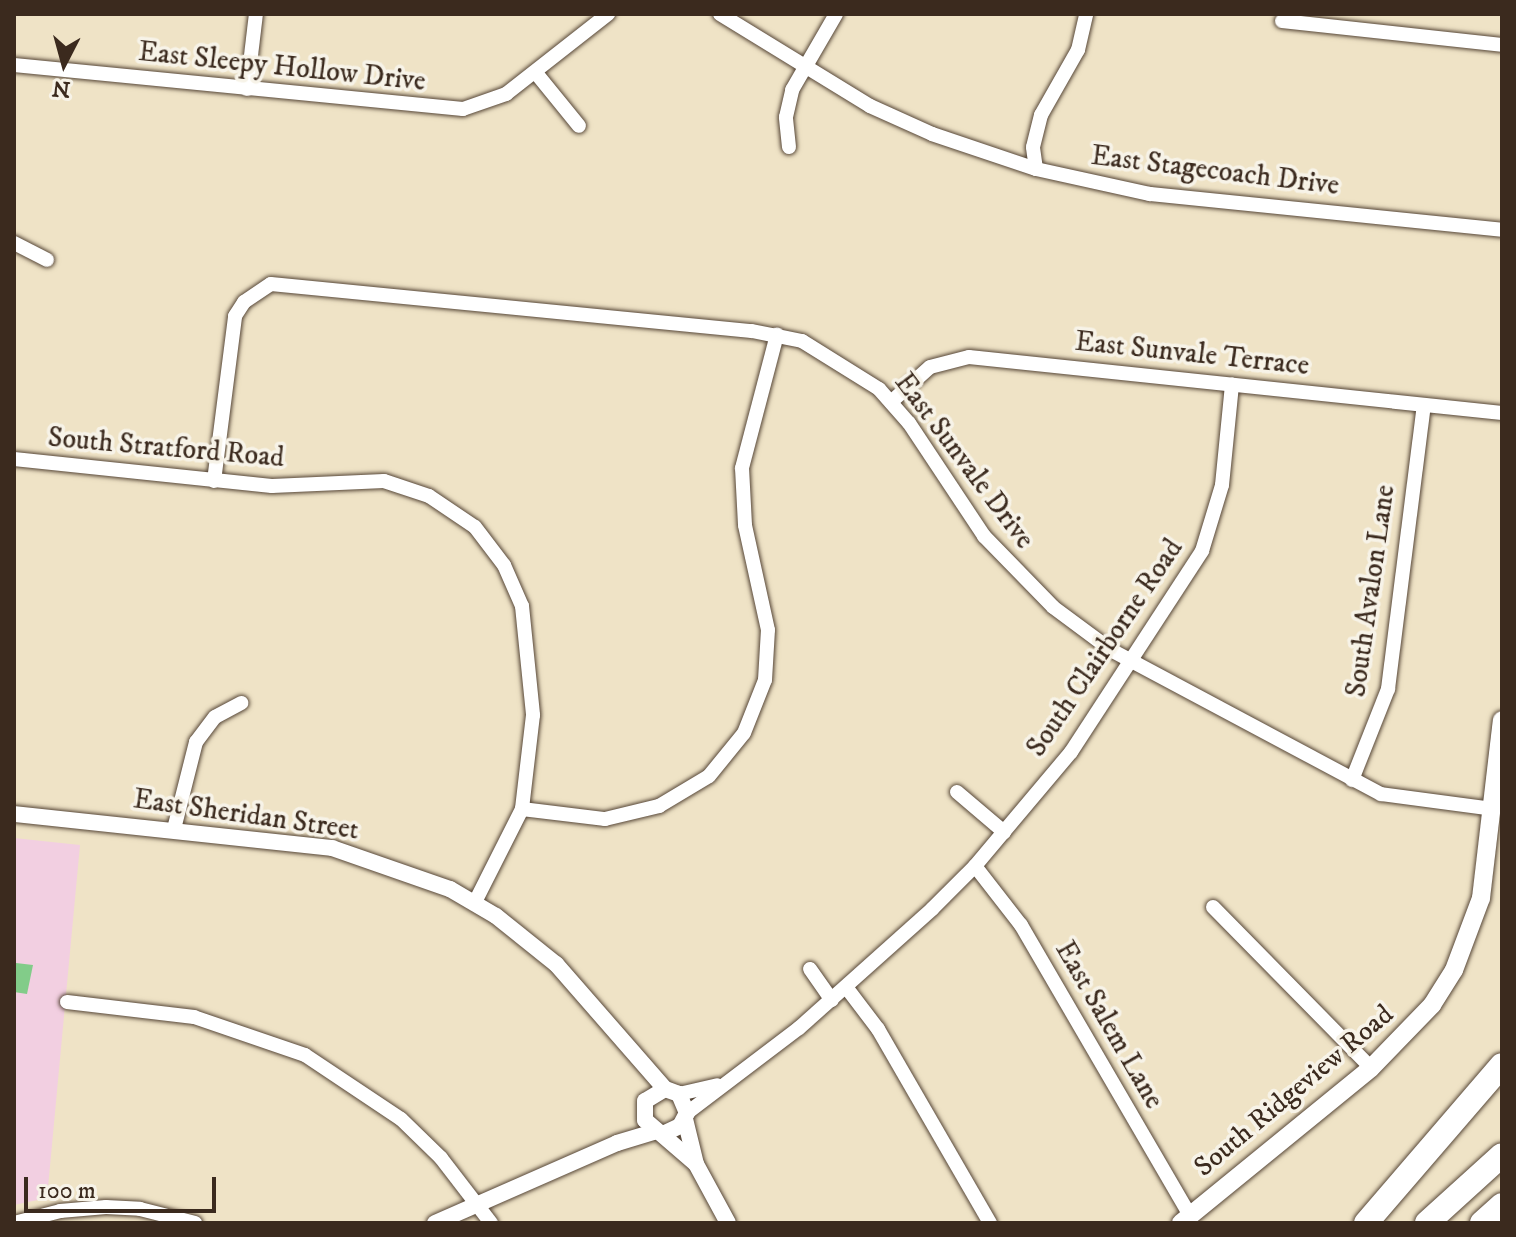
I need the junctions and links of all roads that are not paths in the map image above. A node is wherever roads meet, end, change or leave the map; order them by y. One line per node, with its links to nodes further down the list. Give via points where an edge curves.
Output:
1 (256, 14): 11 (street)
2 (608, 14): 10 (street, East Sleepy Hollow Drive)
3 (720, 14): 9 (street, East Stagecoach Drive)
4 (836, 14): 9 (street)
5 (1086, 14): 14 (street, via 1078,50 1041,115 1033,147)
6 (1282, 21): 7 (street)
7 (1502, 45)
8 (14, 65): 11 (street, East Sleepy Hollow Drive)
9 (804, 69): 13 (street, via 788,105); 14 (street, East Stagecoach Drive, via 932,134)
10 (536, 73): 11 (street, East Sleepy Hollow Drive, via 487,103 463,109); 12 (street)
11 (247, 89)
12 (579, 126)
13 (789, 147)
14 (1036, 169): 15 (street, East Stagecoach Drive, via 1150,194)
15 (1502, 230)
16 (14, 243): 17 (street)
17 (47, 260)
18 (777, 335): 20 (street, East Sunvale Drive, via 839,360); 24 (street, East Sunvale Drive, via 271,284 244,302 235,316); 30 (street, via 742,468 745,525 768,630 765,680 744,733 709,776 659,806 605,819)
19 (1232, 384): 20 (street, East Sunvale Terrace, via 969,357 930,367); 21 (street, East Sunvale Terrace); 25 (street, South Clairborne Road, via 1214,519 1187,581)
20 (891, 402): 25 (street, East Sunvale Drive, via 956,498 1017,572 1087,634)
21 (1424, 405): 22 (street, East Sunvale Terrace); 28 (street, South Avalon Lane, via 1388,689)
22 (1502, 413)
23 (14, 459): 24 (street, South Stratford Road)
24 (214, 481): 30 (street, South Stratford Road, via 272,486 384,481 429,496 475,527 511,578 529,637 533,715)
25 (1133, 663): 28 (street, East Sunvale Drive); 34 (street, South Clairborne Road, via 1071,752)
26 (241, 703): 33 (street, via 215,717 196,742)
27 (1502, 720): 31 (main road, South Ridgeview Road)
28 (1352, 780): 31 (street, East Sunvale Drive, via 1409,801)
29 (957, 792): 34 (street)
30 (522, 809): 36 (street, South Stratford Road)
31 (1493, 809): 44 (main road, South Ridgeview Road, via 1481,898 1454,970 1410,1031)
32 (14, 814): 33 (street, East Sheridan Street)
33 (174, 829): 36 (street, East Sheridan Street, via 332,848 404,870)
34 (1004, 832): 35 (street, South Clairborne Road)
35 (975, 866): 39 (street, South Clairborne Road); 56 (street, East Salem Lane, via 1021,925)
36 (475, 902): 42 (street, East Sheridan Street, via 556,964)
37 (1213, 907): 44 (street)
38 (810, 969): 40 (street)
39 (846, 987): 40 (street, South Clairborne Road); 62 (street, via 878,1029)
40 (832, 1000): 45 (street, South Clairborne Road)
41 (67, 1002): 53 (street, via 194,1017 305,1055 401,1119)
42 (637, 1061): 46 (street, East Sheridan Street); 47 (street, East Sheridan Street)
43 (1502, 1065): 63 (highway)
44 (1371, 1068): 56 (main road, South Ridgeview Road)
45 (717, 1085): 46 (street, South Clairborne Road); 48 (street, South Clairborne Road)
46 (672, 1092): 47 (street); 48 (street)
47 (644, 1107): 49 (street); 50 (street)
48 (686, 1116): 49 (street); 52 (street)
49 (661, 1132): 50 (street); 52 (street)
50 (617, 1143): 53 (street)
51 (1502, 1155): 64 (highway)
52 (696, 1164): 61 (street)
53 (477, 1204): 59 (street); 60 (street)
54 (1502, 1205): 65 (highway)
55 (1502, 1217): 66 (highway)
56 (1185, 1219)
57 (14, 1223): 58 (street, via 106,1207 140,1209)
58 (195, 1223)
59 (435, 1223)
60 (491, 1223)
61 (728, 1223)
62 (990, 1223)
63 (1366, 1223)
64 (1427, 1223)
65 (1482, 1223)
66 (1492, 1223)

